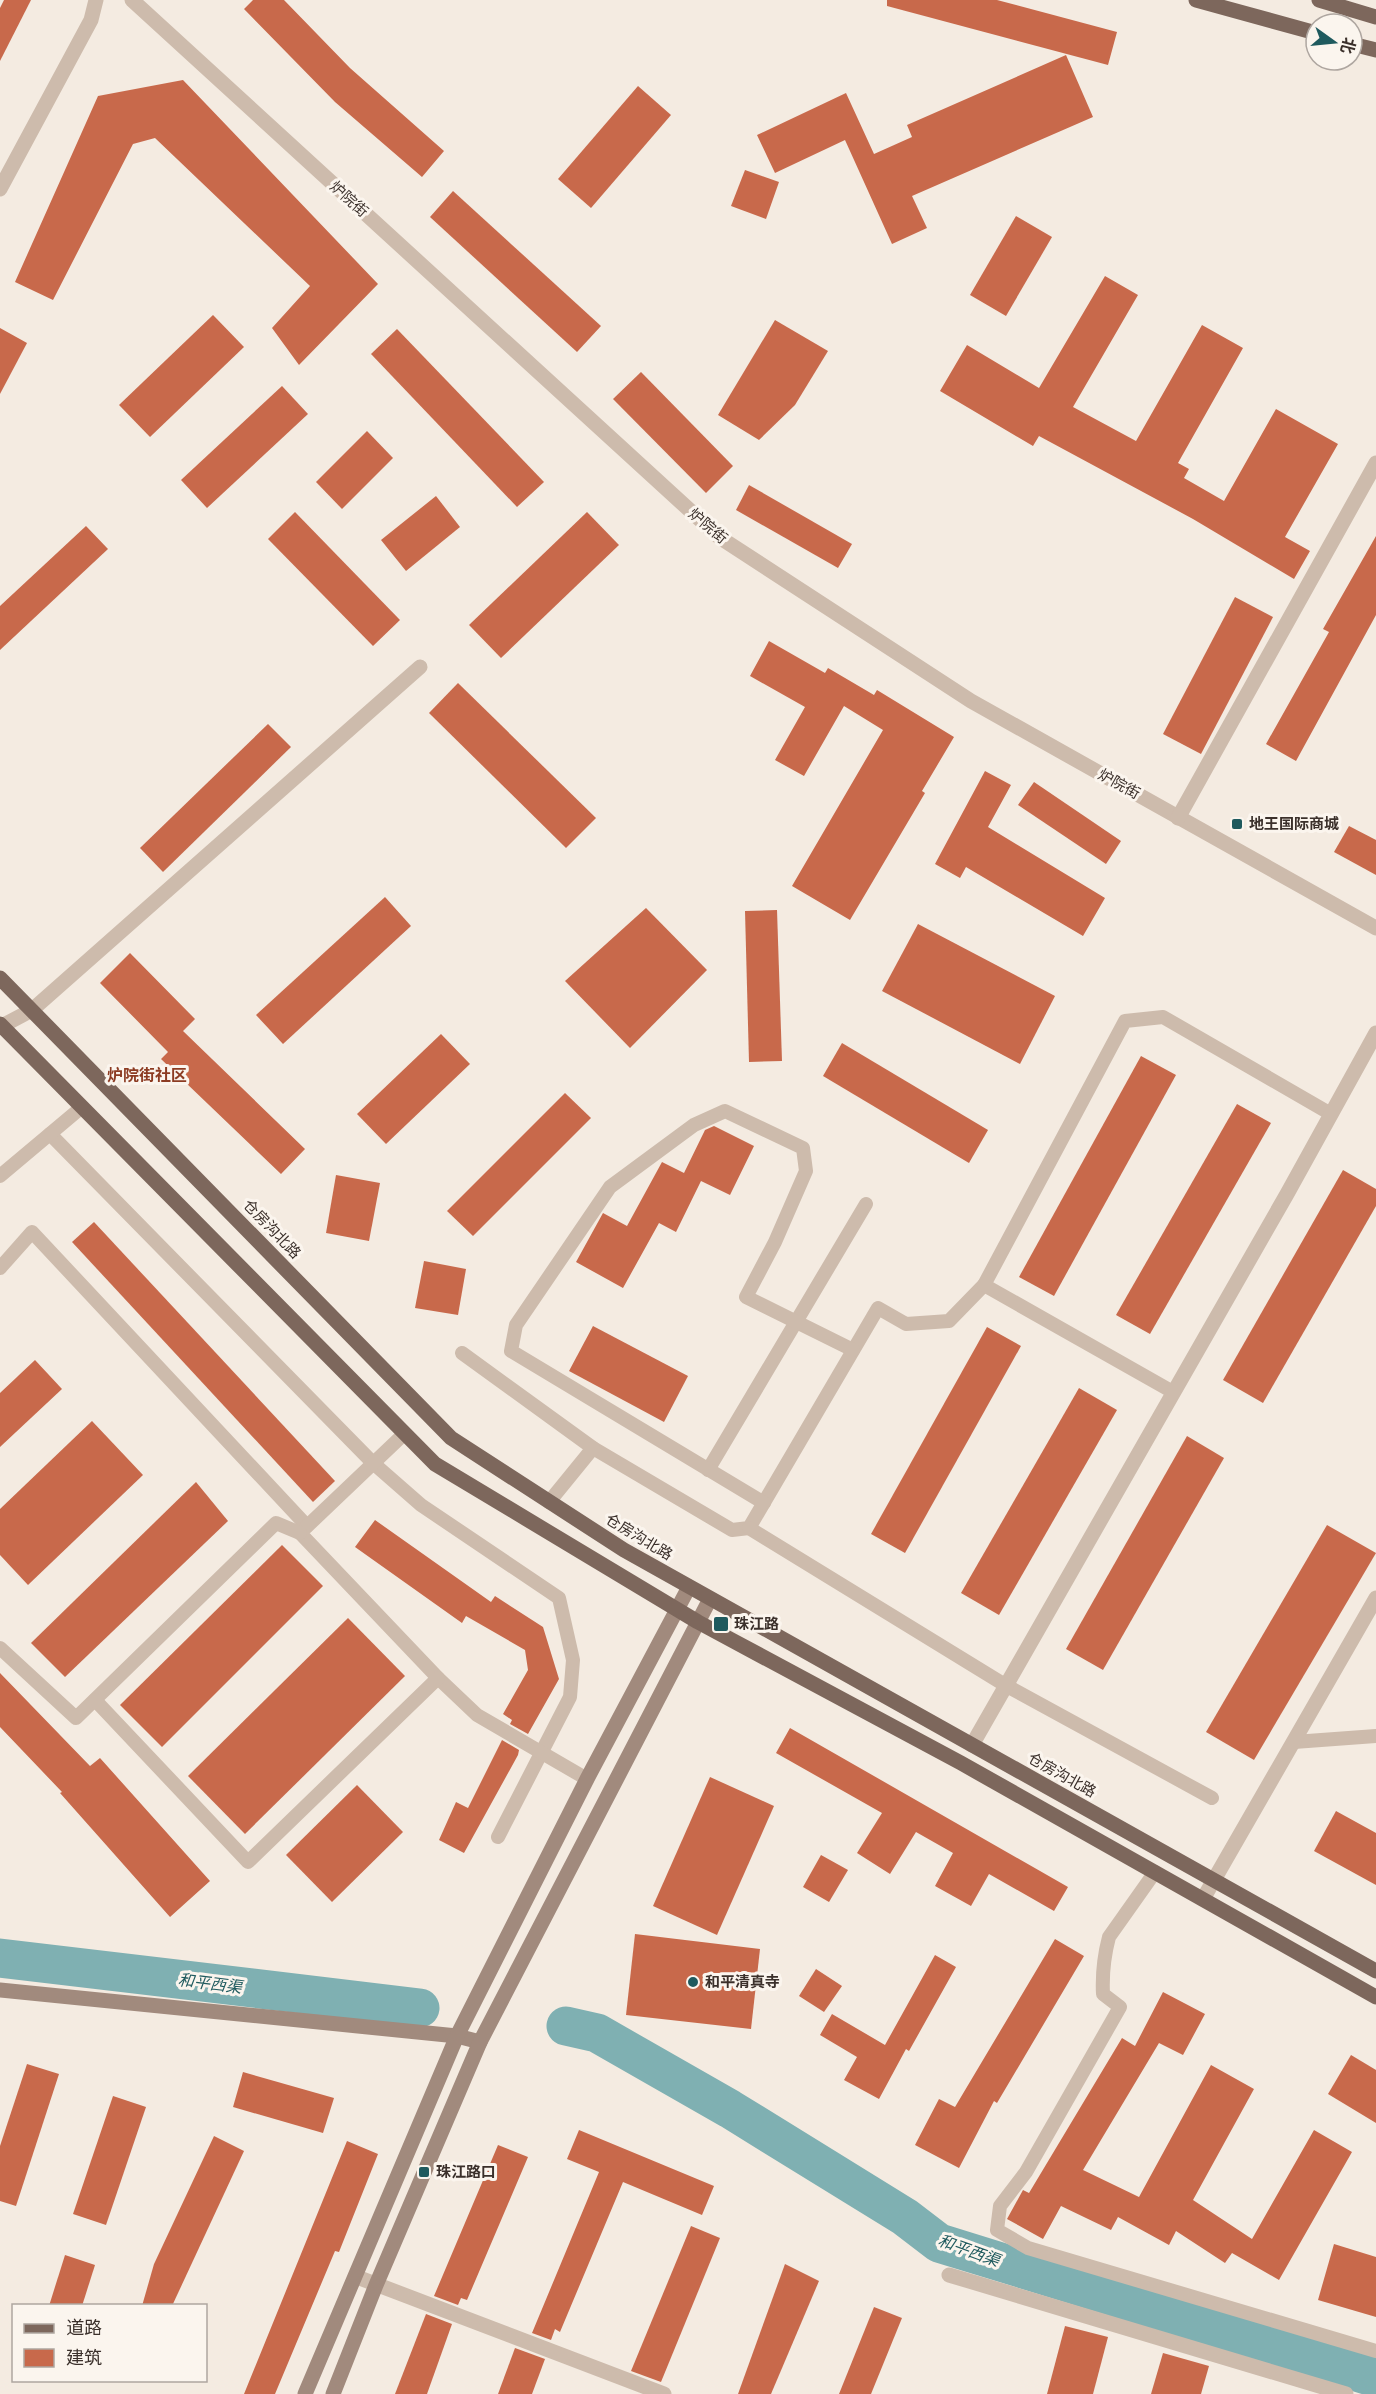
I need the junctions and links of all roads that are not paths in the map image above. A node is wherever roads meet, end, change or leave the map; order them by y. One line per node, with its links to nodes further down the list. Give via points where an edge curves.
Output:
1 (96, 0): 7 (street, via 91,20)
2 (132, 0): 10 (street, 炉院街, via 719,537 971,701)
3 (1196, 0): 6 (main road)
4 (1319, 0): 5 (main road)
5 (1376, 17)
6 (1304, 30)
7 (0, 189)
8 (1376, 463): 10 (street)
9 (420, 667): 13 (street)
10 (1178, 818): 11 (street, 炉院街)
11 (1376, 928)
12 (0, 978): 13 (main road, 仓房沟北路)
13 (32, 1010): 14 (street); 31 (main road, 仓房沟北路, via 451,1438)
14 (1, 1025): 16 (main road)
15 (1376, 1033): 17 (street)
16 (82, 1107): 18 (lane); 27 (main road)
17 (1331, 1114): 22 (lane, via 1163,1017 1125,1022); 26 (street)
18 (51, 1134): 19 (lane); 29 (lane)
19 (0, 1176)
20 (867, 1204): 23 (lane)
21 (0, 1268): 34 (lane, via 32,1232)
22 (984, 1285): 24 (lane, via 949,1321 906,1324 878,1308); 26 (lane)
23 (796, 1322): 24 (lane); 30 (lane); 30 (lane, via 746,1297 806,1171 803,1148 725,1111 694,1125 610,1188 516,1325 511,1351)
24 (853, 1350): 32 (lane)
25 (462, 1353): 28 (lane)
26 (1173, 1392): 42 (street)
27 (405, 1434): 29 (lane); 38 (main road, via 435,1464)
28 (592, 1448): 31 (lane); 33 (lane, via 732,1530)
29 (373, 1463): 34 (lane); 47 (lane, via 421,1505 559,1598 573,1660 570,1697)
30 (708, 1470): 32 (lane)
31 (549, 1502): 35 (main road, 仓房沟北路)
32 (764, 1503): 33 (lane)
33 (749, 1528): 42 (lane)
34 (303, 1530): 41 (lane); 43 (lane, via 276,1523)
35 (689, 1587): 37 (main road, 仓房沟北路); 38 (street)
36 (1376, 1598): 45 (street)
37 (710, 1599): 39 (street); 46 (main road, 仓房沟北路)
38 (677, 1610): 39 (main road); 48 (street)
39 (698, 1622): 51 (main road); 58 (street)
40 (0, 1648): 43 (lane, via 76,1718)
41 (438, 1678): 43 (lane, via 248,1862); 47 (lane, via 477,1715)
42 (1005, 1684): 46 (street); 49 (lane)
43 (95, 1700)
44 (1376, 1736): 45 (lane)
45 (1294, 1742): 52 (street)
46 (972, 1745): 52 (main road, 仓房沟北路)
47 (540, 1752): 48 (lane); 50 (lane)
48 (587, 1779): 57 (street)
49 (1212, 1798)
50 (498, 1837)
51 (1155, 1872): 53 (main road); 62 (lane, via 1109,1937 1103,1994 1120,2007 1026,2172 1000,2206 997,2230 1028,2248)
52 (1214, 1881): 53 (street); 54 (main road, 仓房沟北路)
53 (1203, 1899): 56 (main road)
54 (1376, 1971)
55 (0, 1990): 57 (street)
56 (1376, 1996)
57 (458, 2036): 58 (street); 60 (street)
58 (480, 2042): 61 (street)
59 (949, 2275): 66 (street)
60 (357, 2277): 61 (street); 63 (street)
61 (376, 2285): 64 (street); 65 (street)
62 (1376, 2351)
63 (305, 2394)
64 (333, 2394)
65 (664, 2394)
66 (1346, 2394)

